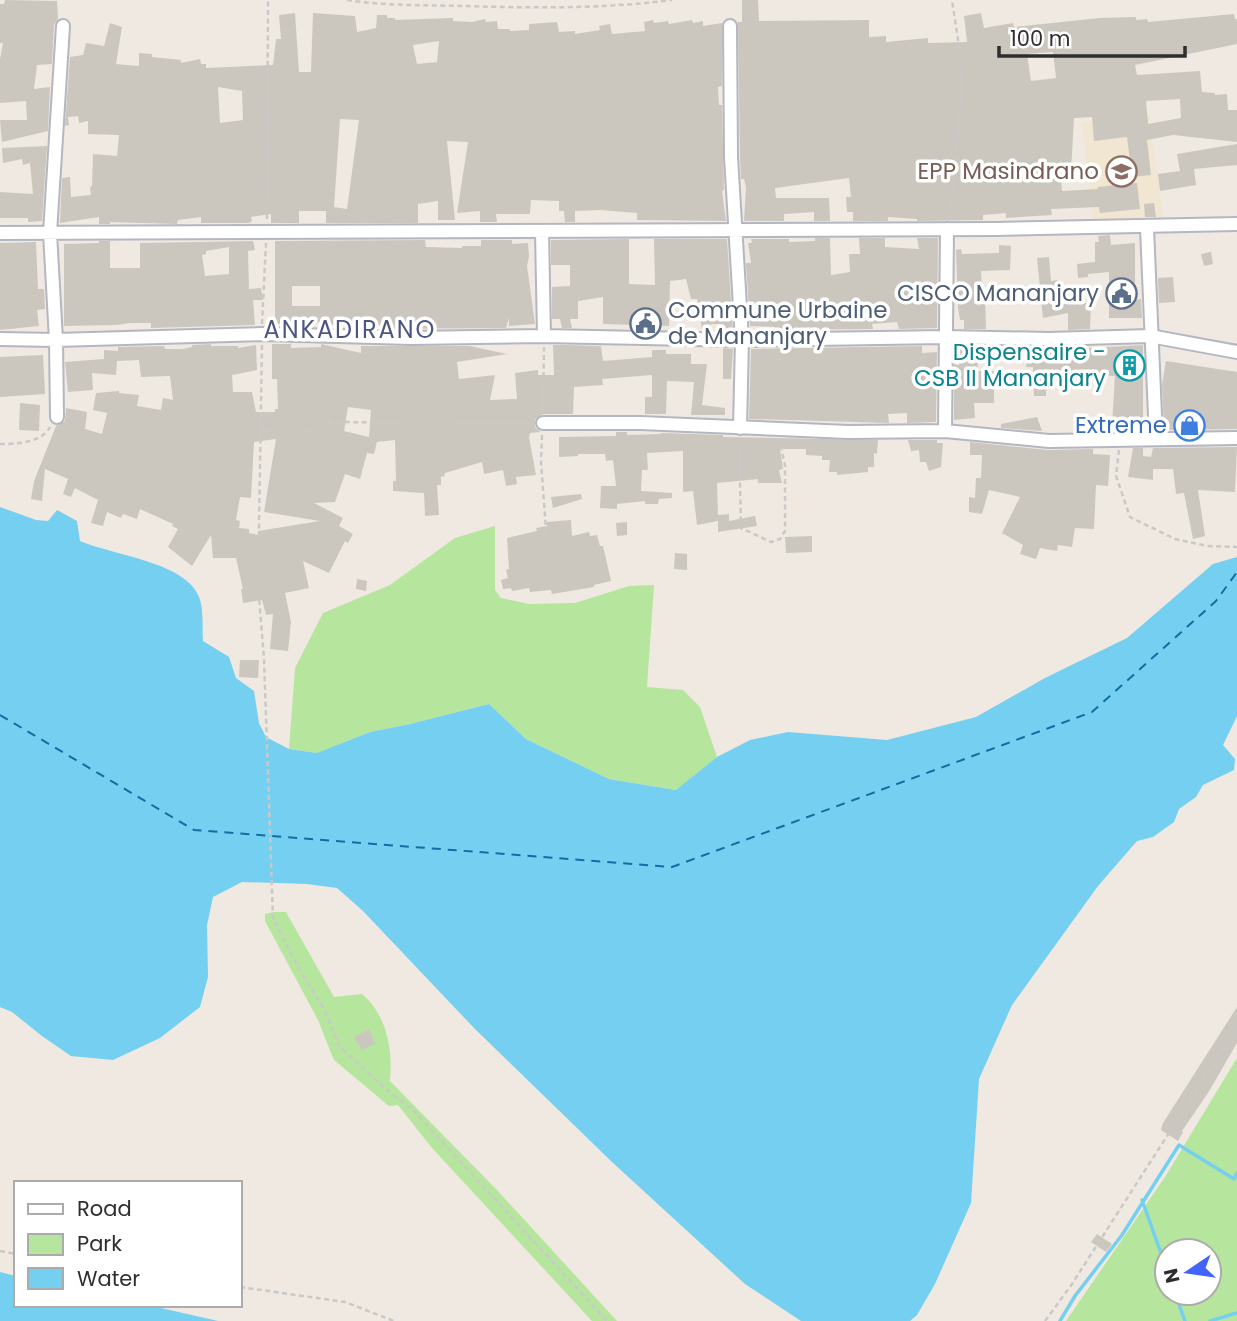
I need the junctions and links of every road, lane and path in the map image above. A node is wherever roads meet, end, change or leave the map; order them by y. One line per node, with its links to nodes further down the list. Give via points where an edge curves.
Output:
1 (268, 0): 10 (path)
2 (347, 0): 3 (path, via 529,9 619,7)
3 (672, 0)
4 (953, 0): 9 (path, via 961,98)
5 (63, 26): 14 (street)
6 (730, 26): 11 (street)
7 (1237, 224): 8 (street)
8 (1147, 228): 9 (street); 17 (street)
9 (947, 229): 11 (street); 18 (street)
10 (267, 230): 12 (street); 14 (street); 15 (path)
11 (737, 230): 12 (street); 21 (street)
12 (542, 231): 16 (street)
13 (0, 233): 14 (street)
14 (50, 233): 20 (street)
15 (262, 334): 16 (street); 20 (street); 27 (path)
16 (544, 336): 21 (street); 24 (path)
17 (1150, 336): 18 (street, via 1049,340); 22 (street); 31 (street)
18 (945, 337): 21 (street); 28 (street)
19 (0, 338): 20 (street)
20 (56, 340): 23 (street)
21 (742, 340): 25 (street)
22 (1237, 352)
23 (57, 416): 32 (path, via 36,439)
24 (543, 423): 25 (street); 27 (path, via 362,421 326,422 302,432); 33 (path)
25 (740, 428): 26 (street); 26 (path, via 741,528 771,541 780,539 785,531 785,465)
26 (777, 429): 28 (street)
27 (261, 430): 38 (path, via 258,585 273,919 340,1046 413,1110)
28 (945, 431): 30 (street, via 1049,441)
29 (1237, 438): 31 (street)
30 (1119, 439): 31 (street); 34 (path, via 1116,476 1130,517 1175,539)
31 (1156, 439)
32 (0, 444)
33 (547, 543)
34 (1237, 547)
35 (1237, 1027): 39 (path)
36 (242, 1287): 37 (path, via 345,1303)
37 (394, 1321)
38 (607, 1321)
39 (1045, 1321)

